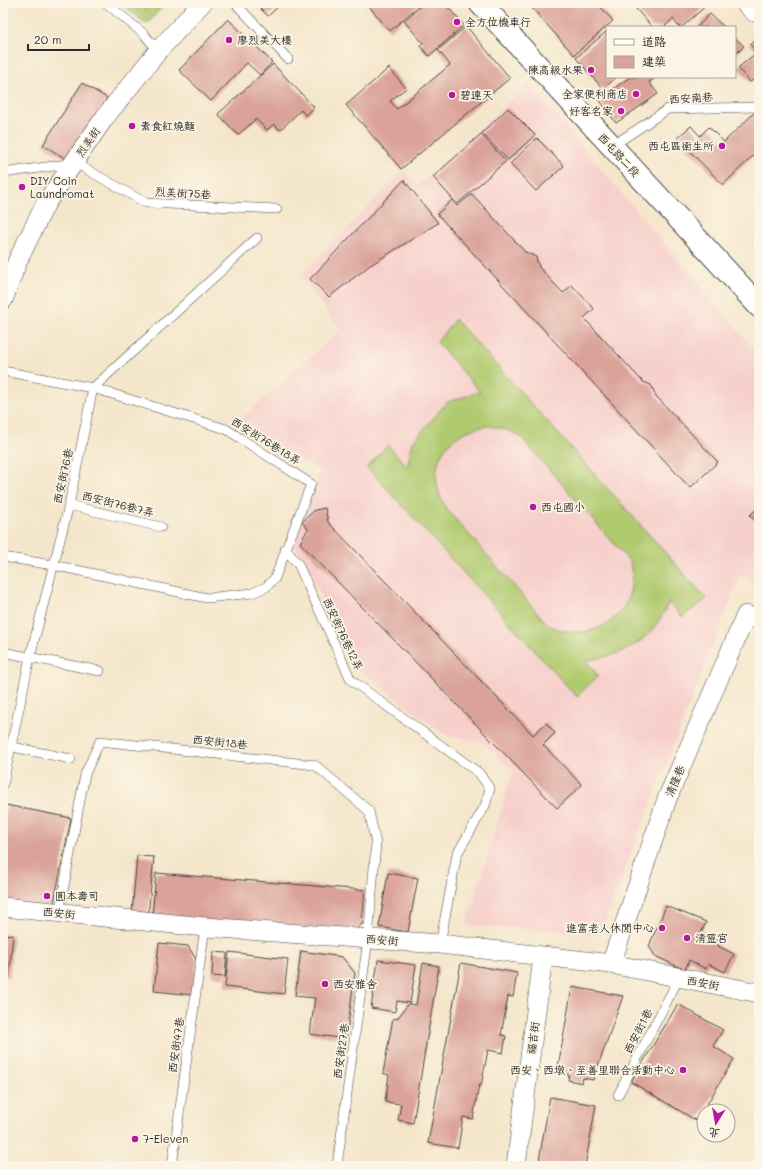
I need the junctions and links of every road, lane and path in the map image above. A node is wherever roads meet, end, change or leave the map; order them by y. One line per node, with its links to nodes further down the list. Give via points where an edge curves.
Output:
1 (106, 3): 7 (lane, via 144,34)
2 (202, 3): 7 (street, 烈美街)
3 (235, 3): 8 (lane)
4 (745, 3): 6 (street, via 754,12)
5 (485, 5): 10 (street, 西屯路二段)
6 (759, 7)
7 (158, 52): 11 (street, 烈美街, via 105,117)
8 (288, 59)
9 (759, 107): 10 (lane, 西安南巷, via 668,109)
10 (611, 147): 17 (street, 西屯路二段)
11 (75, 163): 12 (lane); 13 (lane, 烈美街75巷, via 146,203); 15 (street, 烈美街, via 46,203)
12 (3, 173)
13 (277, 209)
14 (256, 238): 19 (lane)
15 (10, 263): 16 (street, 烈美街)
16 (3, 300)
17 (759, 306)
18 (3, 371): 19 (lane)
19 (93, 388): 20 (lane, 西安街76巷); 22 (lane, 西安街76巷18弄, via 226,429 311,484)
20 (69, 505): 21 (lane, 西安街76巷7弄); 24 (lane, 西安街76巷)
21 (161, 527)
22 (285, 549): 24 (lane, via 275,578 266,587 252,593 222,598 207,598); 36 (lane, 西安街76巷12弄, via 298,564 351,680 479,773 490,789 485,806 457,854)
23 (3, 557): 24 (lane)
24 (53, 565): 27 (lane, 西安街76巷)
25 (759, 620): 38 (street, 清隆巷, via 746,615 667,799)
26 (3, 652): 27 (lane)
27 (30, 657): 28 (lane); 29 (lane, 西安街76巷)
28 (100, 671)
29 (7, 746): 30 (lane); 31 (lane, 西安街76巷)
30 (71, 759)
31 (3, 784)
32 (3, 907): 33 (street, 西安街)
33 (59, 913): 34 (street, 西安街); 35 (lane, 西安街18巷, via 85,774 100,741 315,765 369,811 376,844)
34 (205, 927): 35 (street, 西安街); 42 (lane, 西安街47巷)
35 (368, 939): 36 (street, 西安街); 43 (lane, 西安街27巷)
36 (440, 944): 37 (street, 西安街)
37 (543, 957): 38 (street, 西安街); 44 (street, 福吉街)
38 (611, 964): 39 (street, 西安街)
39 (679, 978): 40 (street, 西安街); 41 (lane, 西安街1巷)
40 (759, 993)
41 (618, 1095)
42 (172, 1166)
43 (337, 1166)
44 (516, 1166)

